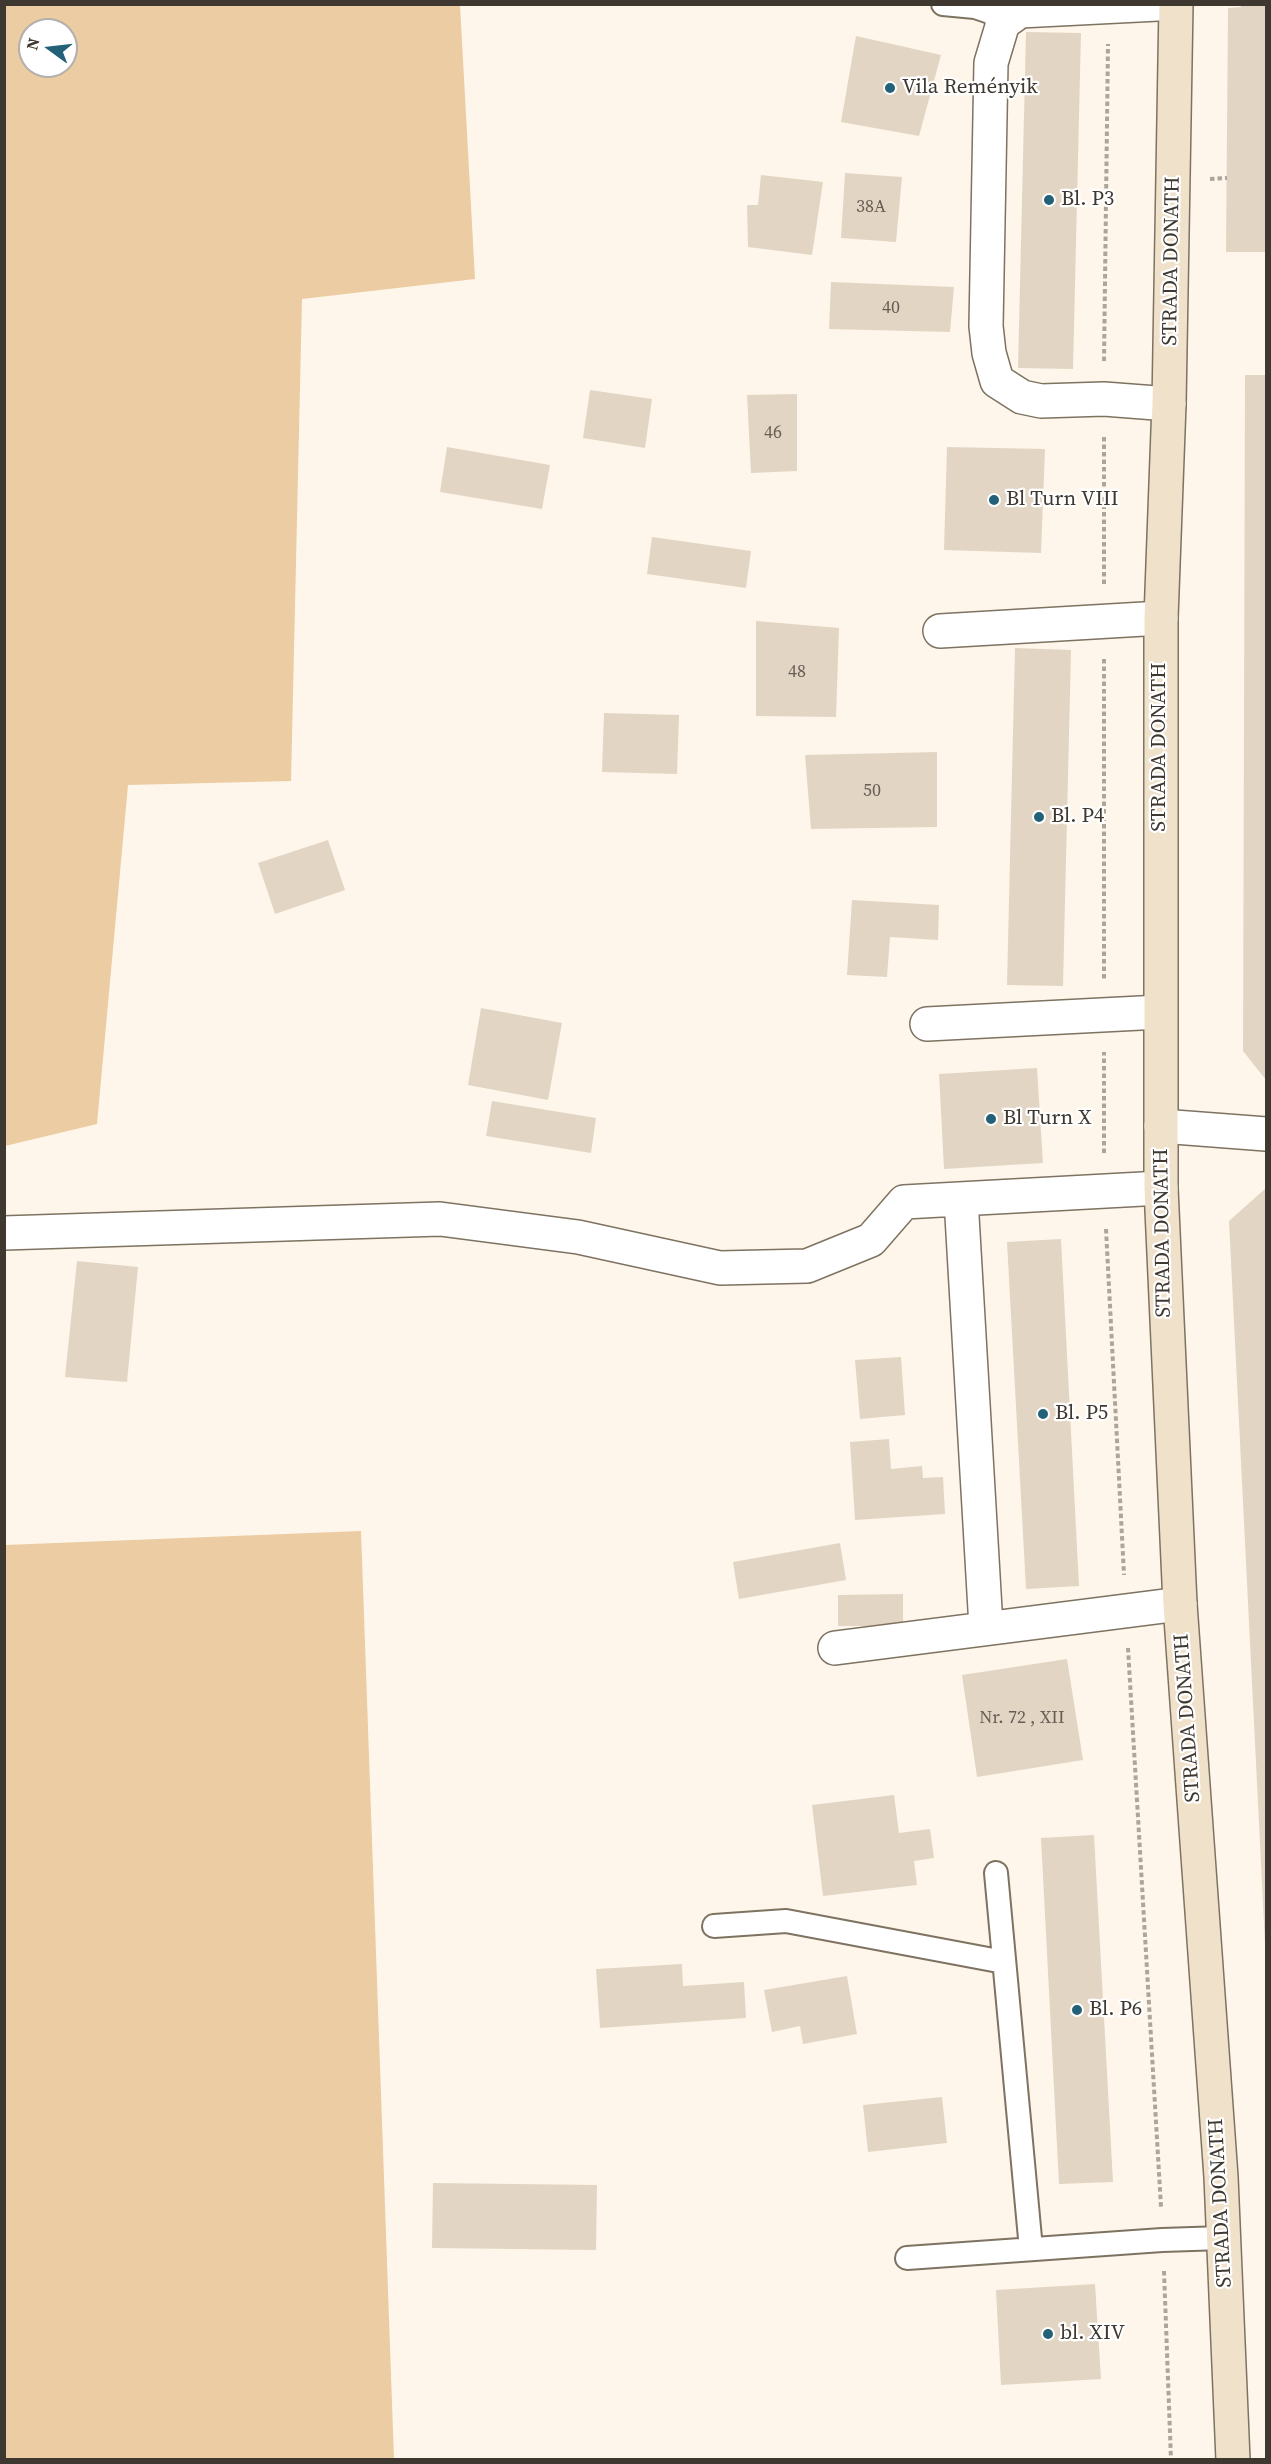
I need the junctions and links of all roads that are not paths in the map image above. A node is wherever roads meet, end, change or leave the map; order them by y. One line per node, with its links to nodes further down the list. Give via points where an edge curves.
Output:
1 (943, 4): 5 (lane, via 990,12)
2 (1158, 4): 4 (street)
3 (1176, 4): 6 (main road, STRADA DONATH)
4 (1108, 5): 5 (street, via 1020,11)
5 (1003, 24): 6 (street, via 991,63 986,326 997,381 1022,397 1041,401 1104,399)
6 (1169, 404): 7 (main road, STRADA DONATH)
7 (1161, 618): 8 (street); 9 (main road, STRADA DONATH)
8 (940, 631)
9 (1160, 1012): 10 (street); 11 (main road, STRADA DONATH)
10 (927, 1024)
11 (1161, 1126): 12 (street); 13 (main road, STRADA DONATH)
12 (1266, 1134)
13 (1161, 1188): 14 (street); 16 (main road, STRADA DONATH)
14 (961, 1199): 15 (street, via 904,1202 871,1240 807,1266 720,1268 578,1237 440,1219); 17 (street)
15 (4, 1233)
16 (1180, 1604): 17 (street); 22 (main road, STRADA DONATH)
17 (986, 1627): 18 (street)
18 (835, 1648)
19 (996, 1873): 21 (lane)
20 (714, 1926): 21 (lane, via 786,1921)
21 (1004, 1962): 23 (lane)
22 (1223, 2238): 23 (lane); 25 (main road, STRADA DONATH)
23 (1032, 2249): 24 (lane)
24 (907, 2258)
25 (1233, 2460)

